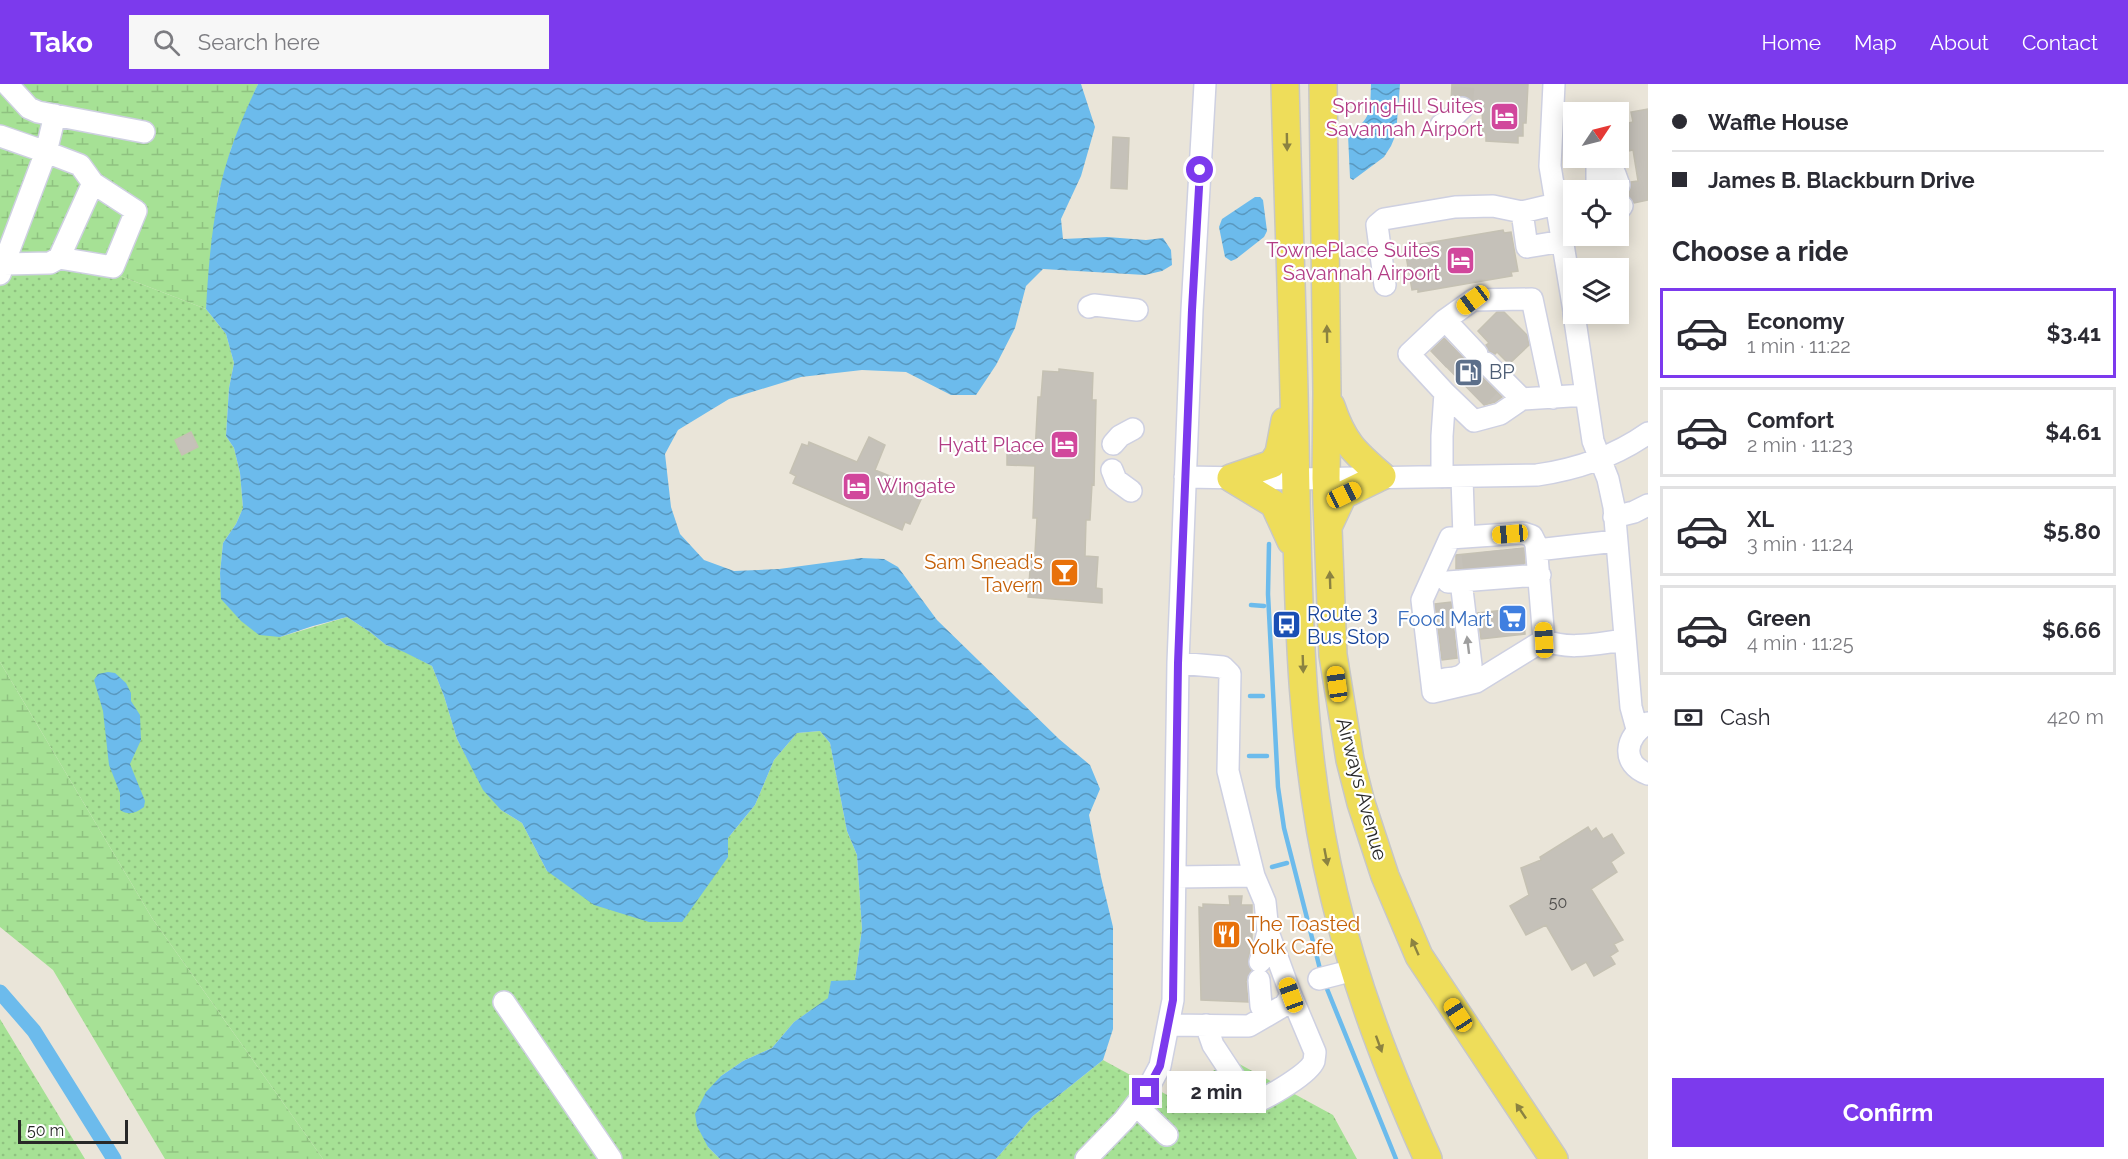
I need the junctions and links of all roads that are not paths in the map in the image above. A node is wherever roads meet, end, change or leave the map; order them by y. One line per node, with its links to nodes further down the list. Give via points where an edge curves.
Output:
1 (7, 84): 7 (street, via 29,108)
2 (1205, 84): 37 (street)
3 (1286, 84): 25 (main road, Airways Avenue, one-way to 25)
4 (1323, 84): 27 (main road, Airways Avenue, one-way to 4)
5 (1554, 84): 15 (street, via 1550,166)
6 (1462, 108): 8 (street)
7 (55, 116): 9 (street); 11 (street)
8 (1441, 125)
9 (144, 132)
10 (0, 136): 11 (street)
11 (46, 152): 14 (street, via 80,165); 19 (street)
12 (1596, 180): 13 (street, via 1597,168 1608,167)
13 (1616, 180)
14 (93, 183): 18 (street); 18 (street, via 136,212 113,267)
15 (1563, 210): 16 (street)
16 (1522, 212): 17 (street, via 1527,246); 20 (street, via 1493,206 1455,207 1384,219 1377,225)
17 (1563, 238)
18 (59, 258): 19 (street)
19 (2, 269)
20 (1385, 285)
21 (1089, 307): 22 (street)
22 (1137, 310)
23 (1445, 320): 26 (street); 26 (street, via 1409,354); 29 (street, via 1473,300 1532,299)
24 (1576, 324): 28 (street)
25 (1294, 370): 39 (main road, via 1276,459 1272,464); 41 (main road, Airways Avenue)
26 (1465, 373): 30 (street); 30 (street, via 1474,421 1500,414); 38 (street, via 1442,436)
27 (1327, 393): 36 (main road, via 1339,429 1355,453); 40 (main road, Airways Avenue)
28 (1586, 395): 29 (street); 34 (street, via 1593,441)
29 (1553, 398): 30 (street)
30 (1521, 399)
31 (1133, 429): 33 (street)
32 (1648, 434): 34 (street)
33 (1113, 444)
34 (1601, 460): 38 (street, via 1537,475); 44 (street)
35 (1112, 470): 42 (street, via 1116,480)
36 (1382, 476): 38 (street); 40 (street); 45 (main road, via 1344,495)
37 (1185, 477): 39 (street); 55 (street)
38 (1452, 477): 49 (street)
39 (1231, 478): 41 (street); 48 (main road, via 1274,504)
40 (1326, 478): 41 (street); 45 (main road, Airways Avenue)
41 (1296, 479): 48 (main road, Airways Avenue)
42 (1131, 491)
43 (1648, 505): 44 (street)
44 (1614, 517): 46 (street)
45 (1328, 526): 73 (main road, Airways Avenue, one-way to 45, via 1419,956 1385,876 1361,802 1341,713 1333,655)
46 (1616, 541): 47 (street); 53 (street)
47 (1538, 550): 49 (street, via 1532,536 1523,533); 50 (street)
48 (1298, 558): 61 (main road, Airways Avenue, one-way to 61, via 1311,774 1333,893)
49 (1488, 559): 50 (street); 51 (street); 51 (street, via 1450,538); 54 (street, one-way to 49, via 1440,678 1461,677 1467,672)
50 (1540, 575): 52 (street)
51 (1426, 592): 54 (street)
52 (1544, 640): 53 (street, via 1570,646); 54 (street, via 1476,682 1433,692)
53 (1625, 640): 56 (street, via 1631,707)
54 (1429, 658)
55 (1178, 663): 58 (street, via 1223,666 1230,674 1228,771); 59 (street)
56 (1643, 726): 57 (street, via 1629,746 1629,755 1637,769)
57 (1648, 774)
58 (1254, 876): 59 (street); 60 (street, via 1265,902)
59 (1174, 877): 66 (street, via 1173,1000)
60 (1268, 932): 63 (street); 65 (street, via 1260,971 1261,1006)
61 (1353, 970): 62 (street); 72 (main road, Airways Avenue, one-way to 72, via 1393,1081)
62 (1319, 979)
63 (1291, 995): 65 (street, via 1285,1005); 67 (street, via 1315,1052 1314,1061 1309,1069 1258,1101 1244,1092 1213,1045)
64 (504, 1002): 70 (street)
65 (1266, 1016): 67 (street, via 1249,1026)
66 (1169, 1025): 67 (street); 68 (street, via 1160,1066)
67 (1206, 1025)
68 (1137, 1106): 69 (street); 71 (street)
69 (1167, 1135)
70 (611, 1159)
71 (1086, 1159)
72 (1428, 1159)
73 (1554, 1159)

